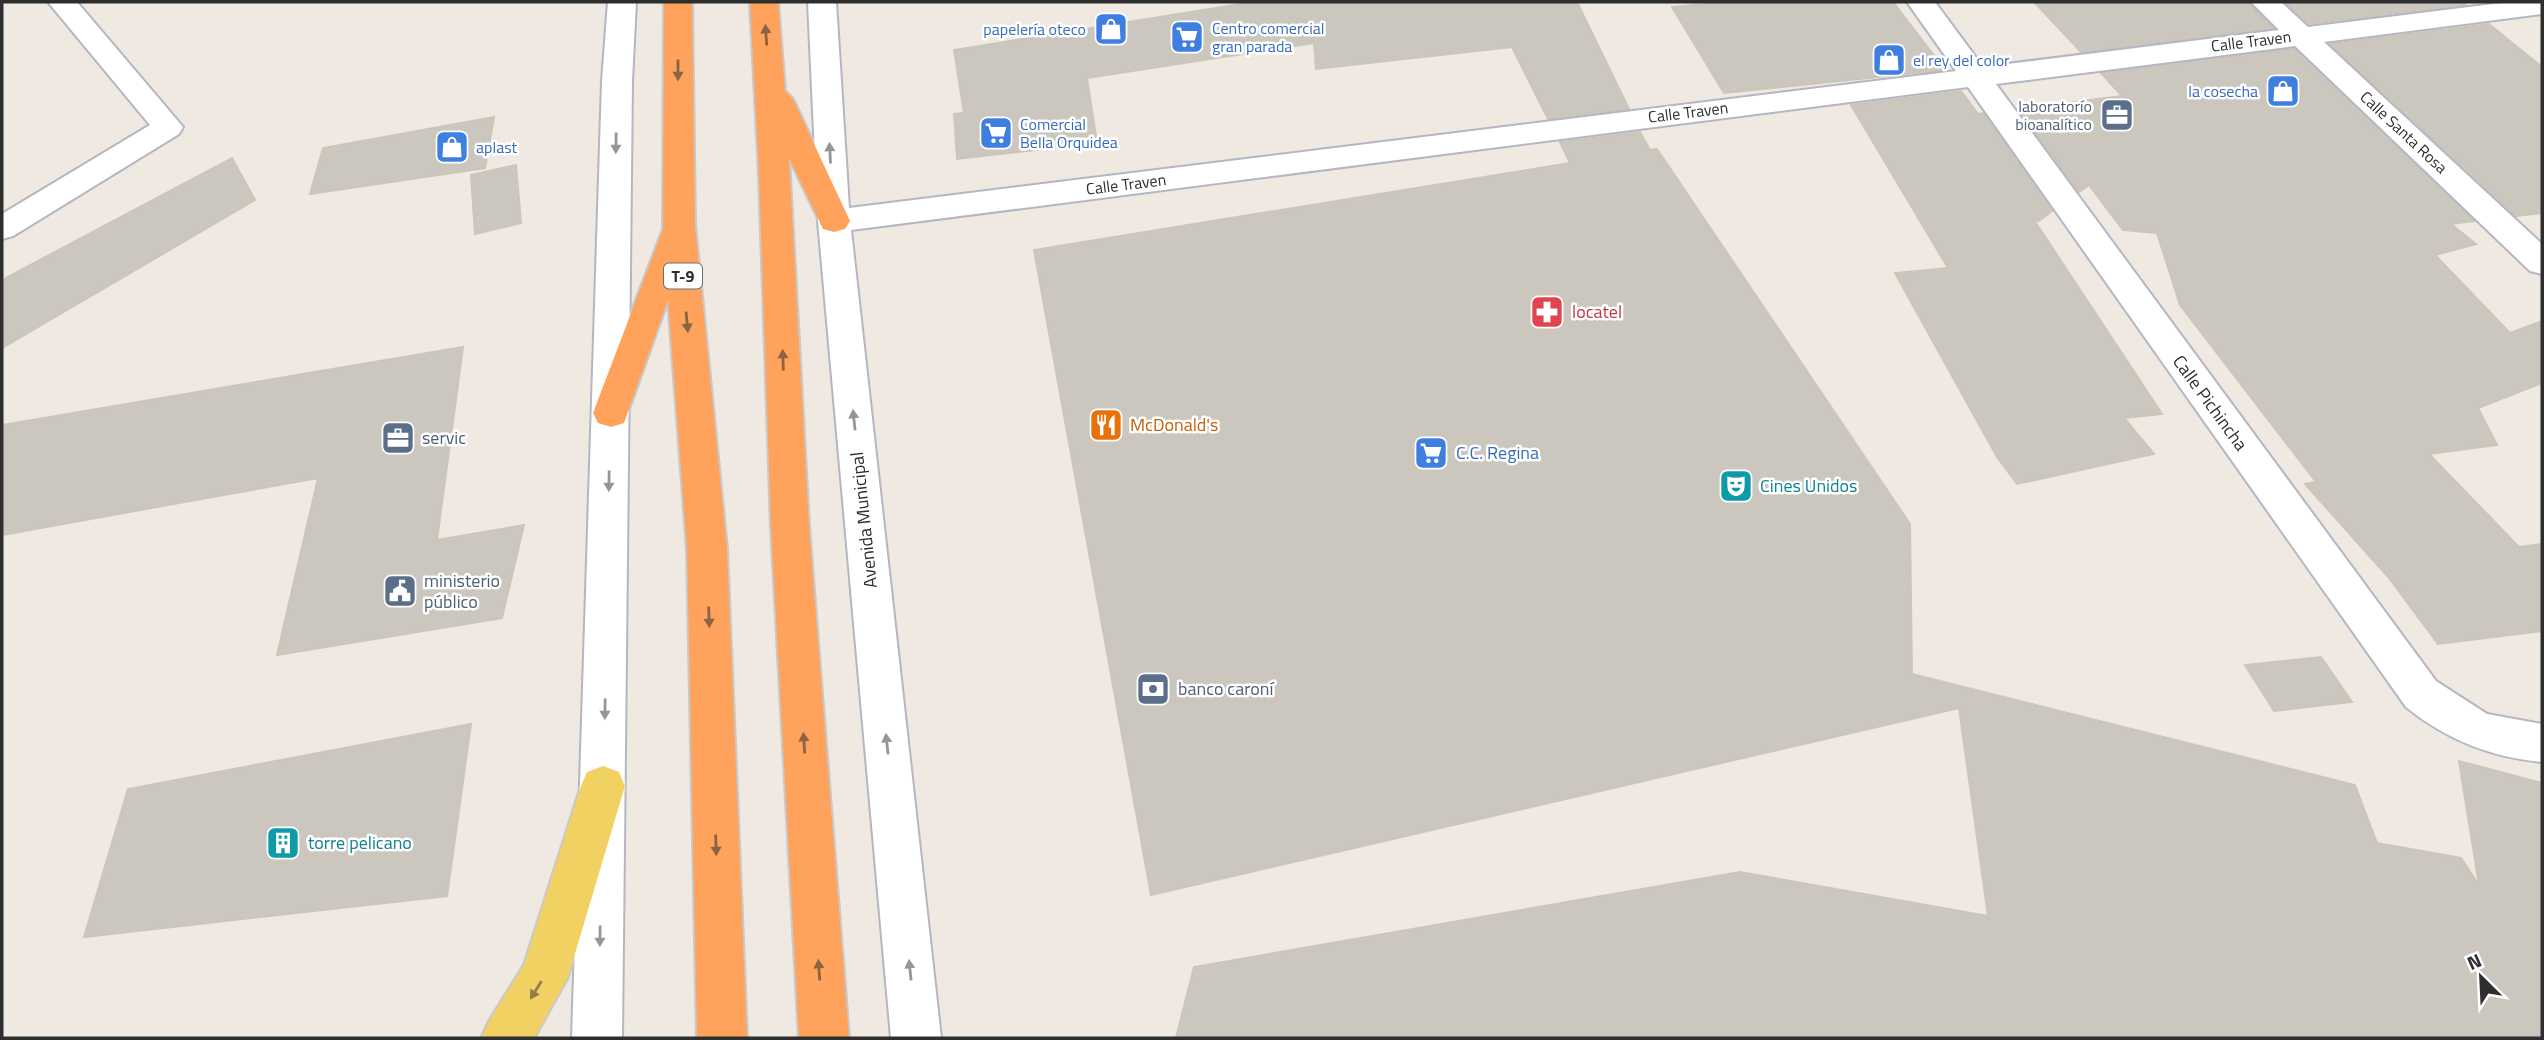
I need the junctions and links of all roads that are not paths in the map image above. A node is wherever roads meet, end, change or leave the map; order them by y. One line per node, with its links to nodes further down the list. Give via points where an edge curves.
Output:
1 (62, 2): 14 (street, via 168,127)
2 (622, 2): 17 (street, one-way to 17)
3 (678, 2): 13 (highway, T-9, one-way to 13)
4 (764, 2): 11 (highway, one-way to 4)
5 (822, 2): 12 (street, Avenida Municipal, one-way to 5)
6 (1921, 2): 10 (street, Calle Pichincha)
7 (2265, 2): 9 (street, Calle Santa Rosa)
8 (2542, 6): 9 (street, Calle Traven)
9 (2301, 35): 10 (street, Calle Traven); 15 (street, Calle Santa Rosa)
10 (1974, 76): 12 (street, Calle Traven); 18 (street, Calle Pichincha, via 2421,694 2452,720 2501,738)
11 (769, 78): 12 (highway); 23 (highway, one-way to 11, via 790,527)
12 (834, 221): 24 (street, Avenida Municipal, one-way to 12)
13 (679, 225): 17 (highway); 22 (highway, T-9, one-way to 22, via 706,549)
14 (2, 228)
15 (2528, 235): 16 (street, Calle Santa Rosa)
16 (2542, 263)
17 (611, 413): 19 (street, one-way to 19)
18 (2542, 743)
19 (603, 786): 20 (main road, one-way to 20, via 544,977); 21 (street, one-way to 21)
20 (506, 1038)
21 (597, 1038)
22 (722, 1038)
23 (824, 1038)
24 (916, 1038)

